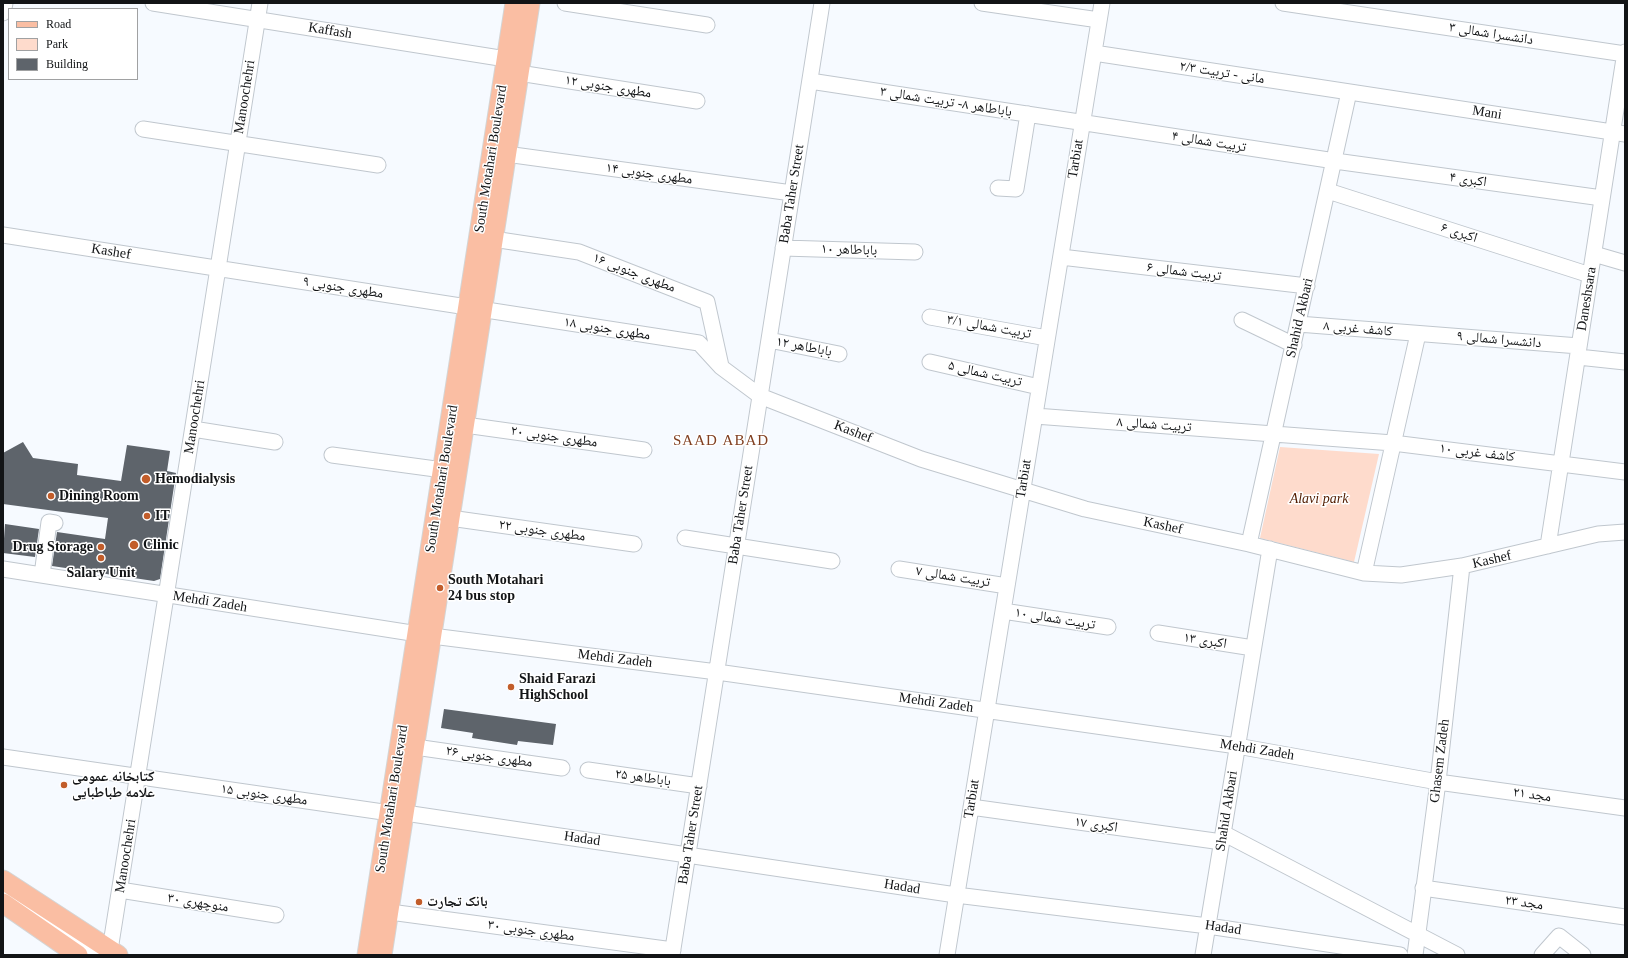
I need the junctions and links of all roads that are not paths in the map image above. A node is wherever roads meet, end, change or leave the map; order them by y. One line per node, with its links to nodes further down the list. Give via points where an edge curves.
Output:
1 (4, 3): 12 (street)
2 (153, 3): 13 (street, Kaffash)
3 (260, 3): 13 (street, Manoochehri)
4 (515, 3): 18 (main road, South Motahari Boulevard)
5 (530, 3): 18 (main road, South Motahari Boulevard)
6 (565, 3): 15 (street)
7 (822, 3): 19 (street, Baba Taher Street)
8 (982, 3): 14 (street)
9 (1102, 3): 14 (street, Tarbiat)
10 (1283, 3): 11 (street, دانشسرا شمالی ۳)
11 (1358, 9): 17 (street, دانشسرا شمالی ۳)
12 (3, 13)
13 (257, 20): 18 (street, Kaffash); 26 (street, Manoochehri)
14 (1099, 20): 16 (street, Tarbiat)
15 (707, 25)
16 (1094, 53): 20 (street, مانی - تربیت ۲/۳); 23 (street, Tarbiat)
17 (1625, 54): 25 (street, Daneshsara)
18 (512, 66): 21 (street, مطهری جنوبی ۱۲); 27 (main road, South Motahari Boulevard); 44 (main road, South Motahari Boulevard)
19 (810, 81): 22 (street, باباطاهر ۸- تربیت شمالی ۳); 32 (street, Baba Taher Street)
20 (1349, 92): 25 (street, Mani); 28 (street, Shahid Akbari)
21 (697, 101)
22 (1028, 114): 23 (street, باباطاهر ۸- تربیت شمالی ۳); 30 (street, via 1016,189)
23 (1082, 123): 28 (street, تربیت شمالی ۴); 39 (street, Tarbiat)
24 (144, 129): 26 (street)
25 (1619, 133): 33 (street, Daneshsara)
26 (238, 144): 29 (street); 41 (street, Manoochehri)
27 (506, 154): 32 (street, مطهری جنوبی ۱۴); 35 (main road, South Motahari Boulevard)
28 (1335, 161): 31 (street, Shahid Akbari); 33 (street, اکبری ۴)
29 (378, 165)
30 (998, 188)
31 (1328, 191): 42 (street, اکبری ۶); 43 (street, Shahid Akbari)
32 (792, 193): 36 (street, Baba Taher Street)
33 (1602, 198): 38 (street, Daneshsara)
34 (3, 235): 41 (street, Kashef)
35 (493, 239): 44 (main road, South Motahari Boulevard); 56 (street, مطهری جنوبی ۱۶, via 579,252 707,302)
36 (783, 248): 37 (street, باباطاهر ۱۰); 50 (street, Baba Taher Street)
37 (915, 252)
38 (1594, 254): 40 (street); 42 (street, Daneshsara)
39 (1060, 257): 43 (street, تربیت شمالی ۶); 49 (street, Tarbiat)
40 (1625, 263)
41 (218, 268): 44 (street, مطهری جنوبی ۹); 61 (street, Manoochehri)
42 (1590, 275): 52 (street, Daneshsara)
43 (1307, 286): 47 (street, Shahid Akbari)
44 (475, 308): 56 (street, مطهری جنوبی ۱۸, via 699,343); 60 (main road, South Motahari Boulevard); 68 (main road, South Motahari Boulevard)
45 (930, 317): 49 (street, تربیت شمالی ۳/۱)
46 (1242, 320): 51 (street)
47 (1298, 324): 48 (street, کاشف غربی ۸); 51 (street, Shahid Akbari)
48 (1418, 334): 52 (street, دانشسرا شمالی ۹); 64 (street)
49 (1047, 338): 57 (street, Tarbiat)
50 (769, 340): 53 (street, باباطاهر ۱۲); 58 (street, Baba Taher Street)
51 (1294, 345): 62 (street, Shahid Akbari)
52 (1578, 352): 55 (street, دانشسرا شمالی ۹); 67 (street, Daneshsara)
53 (839, 354)
54 (930, 362): 57 (street, تربیت شمالی ۵)
55 (1625, 362)
56 (721, 367): 58 (street, Kashef)
57 (1039, 386): 59 (street, Tarbiat)
58 (760, 396): 70 (street, Kashef, via 921,459); 77 (street, Baba Taher Street)
59 (1035, 416): 62 (street, تربیت شمالی ۸); 70 (street, Tarbiat)
60 (465, 425): 65 (street, مطهری جنوبی ۲۰); 71 (main road, South Motahari Boulevard)
61 (193, 429): 63 (street); 87 (street, Manoochehri)
62 (1274, 434): 64 (street); 76 (street, Shahid Akbari)
63 (275, 442)
64 (1393, 443): 67 (street, کاشف غربی ۱۰); 84 (street)
65 (644, 450)
66 (332, 454): 68 (street)
67 (1561, 464): 69 (street, کاشف غربی ۱۰); 78 (street, Daneshsara)
68 (443, 470): 91 (main road, South Motahari Boulevard)
69 (1625, 472)
70 (1022, 491): 76 (street, Kashef, via 1085,509); 86 (street, Tarbiat)
71 (450, 518): 75 (street, مطهری جنوبی ۲۲); 91 (main road, South Motahari Boulevard)
72 (55, 523): 85 (street, via 49,522)
73 (1625, 532): 78 (street, Kashef, via 1598,534)
74 (685, 538): 77 (street)
75 (634, 544)
76 (1249, 544): 79 (street, Kashef)
77 (736, 546): 80 (street); 93 (street, Baba Taher Street)
78 (1548, 546): 81 (street, Kashef)
79 (1270, 549): 84 (street, Kashef); 92 (street, Shahid Akbari)
80 (832, 561)
81 (1462, 566): 84 (street, Kashef, via 1401,575); 101 (street, Ghasem Zadeh)
82 (3, 569): 85 (street, Mehdi Zadeh)
83 (899, 569): 86 (street, تربیت شمالی ۷)
84 (1364, 573)
85 (42, 575): 87 (street, Mehdi Zadeh)
86 (1007, 586): 88 (street, Tarbiat)
87 (167, 595): 91 (street, Mehdi Zadeh); 100 (street, Manoochehri)
88 (1003, 611): 89 (street, تربیت شمالی ۱۰); 94 (street, Tarbiat)
89 (1108, 627)
90 (1158, 633): 92 (street, اکبری ۱۳)
91 (425, 635): 93 (street, Mehdi Zadeh); 96 (main road, South Motahari Boulevard); 105 (main road, South Motahari Boulevard)
92 (1253, 648): 95 (street, Shahid Akbari)
93 (716, 672): 94 (street, Mehdi Zadeh); 102 (street, Baba Taher Street)
94 (986, 710): 95 (street, Mehdi Zadeh); 103 (street, Tarbiat)
95 (1237, 746): 101 (street, Mehdi Zadeh); 106 (street, Shahid Akbari)
96 (415, 747): 98 (street, مطهری جنوبی ۲۶); 105 (main road, South Motahari Boulevard)
97 (3, 757): 100 (street, مطهری جنوبی ۱۵)
98 (562, 768)
99 (588, 770): 102 (street, باباطاهر ۲۵)
100 (138, 777): 105 (street, مطهری جنوبی ۱۵); 110 (street, Manoochehri)
101 (1438, 782): 104 (street, مجد ۲۱); 109 (street, Ghasem Zadeh)
102 (698, 786): 107 (street, Baba Taher Street)
103 (971, 807): 106 (street, اکبری ۱۷); 112 (street, Tarbiat)
104 (1625, 808)
105 (398, 813): 107 (street, Hadad); 114 (main road, South Motahari Boulevard); 122 (main road, South Motahari Boulevard)
106 (1222, 837): 117 (street, Shahid Akbari); 118 (street, اکبری ۱۷)
107 (688, 854): 112 (street, Hadad); 119 (street, Baba Taher Street)
108 (3, 880): 120 (main road)
109 (1423, 888): 116 (street, مجد ۲۳); 118 (street, Ghasem Zadeh)
110 (120, 890): 115 (street, منوچهری ۳۰); 120 (street, Manoochehri)
111 (3, 892): 120 (street)
112 (956, 895): 117 (street, Hadad); 124 (street, Tarbiat)
113 (3, 903): 121 (main road)
114 (390, 912): 119 (street, مطهری جنوبی ۳۰); 123 (main road, South Motahari Boulevard)
115 (276, 915)
116 (1625, 917)
117 (1208, 926): 125 (street, Shahid Akbari); 126 (street, Hadad)
118 (1418, 934): 127 (street, Ghasem Zadeh); 128 (street, اکبری ۱۷)
119 (672, 952)
120 (108, 953)
121 (78, 955)
122 (367, 955)
123 (382, 955)
124 (946, 955)
125 (1203, 955)
126 (1400, 955)
127 (1415, 955)
128 (1457, 955)
129 (1542, 955): 130 (street, via 1559,936)
130 (1583, 955)

